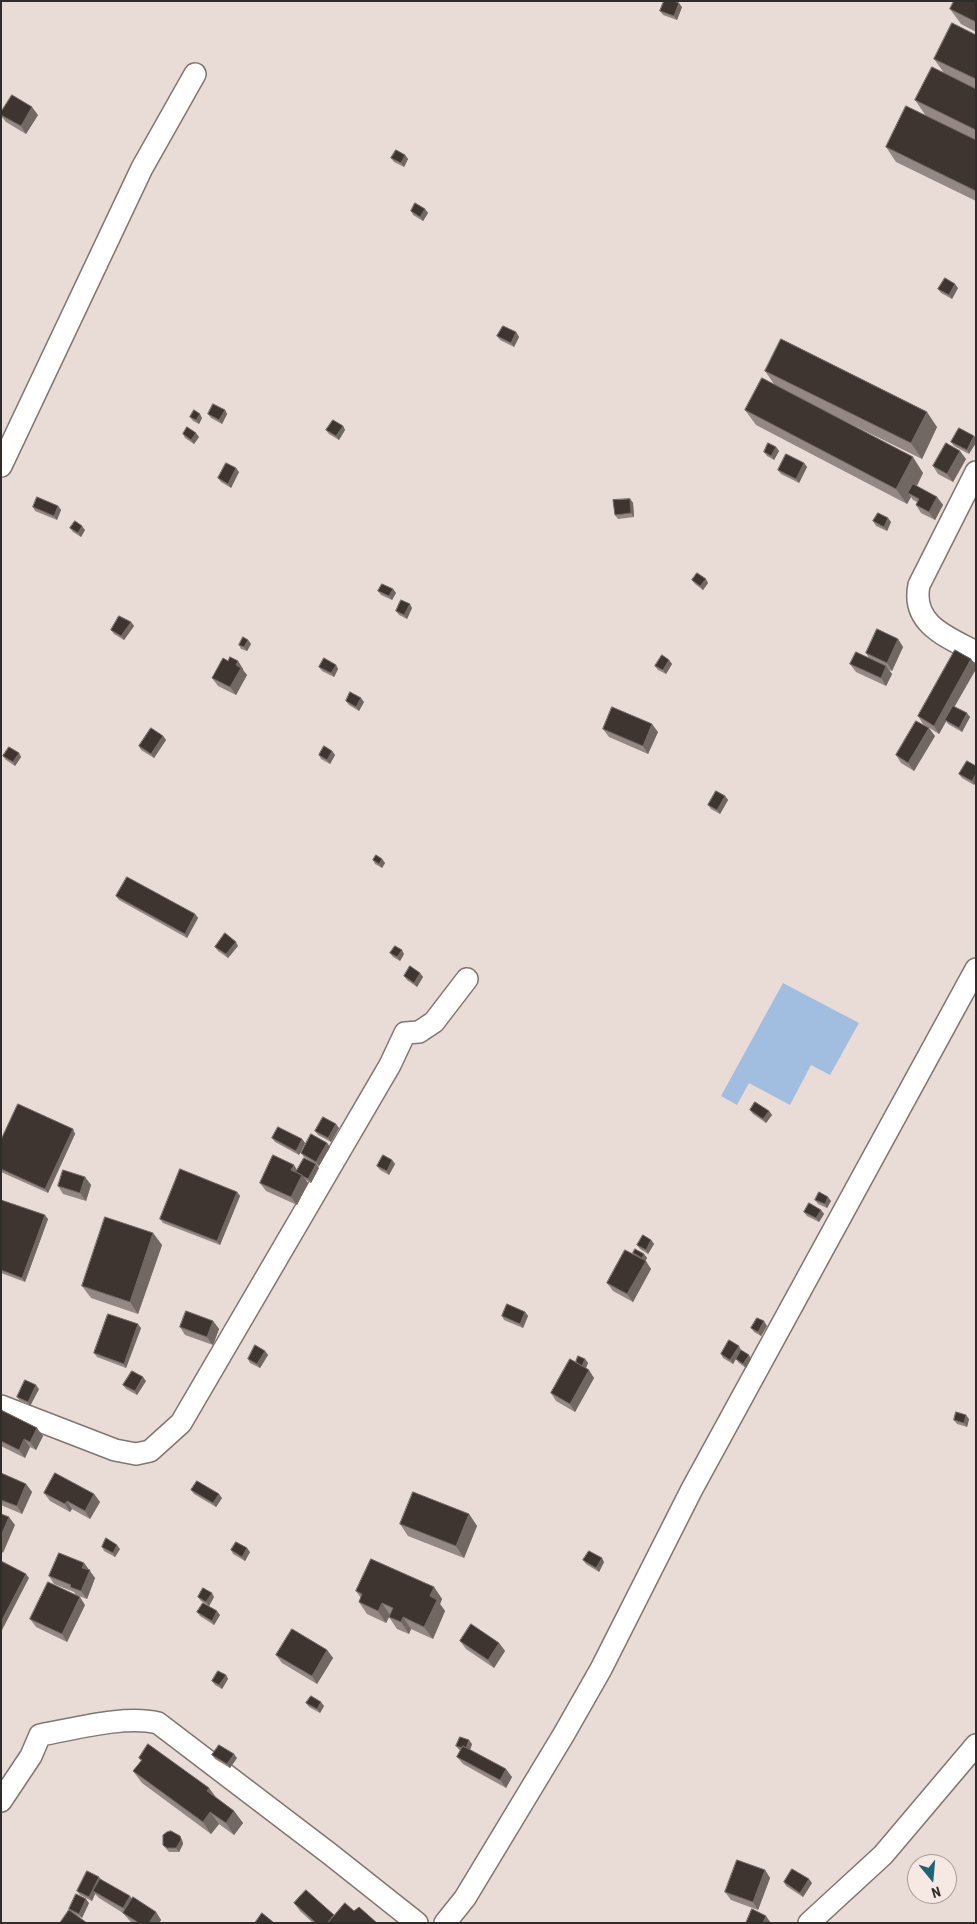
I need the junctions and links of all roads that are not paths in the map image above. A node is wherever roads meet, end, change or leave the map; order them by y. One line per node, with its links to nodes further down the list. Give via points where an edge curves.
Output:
1 (195, 74): 2 (street, via 142,168)
2 (1, 466)
3 (976, 472): 4 (street, via 919,585 917,597 926,620 934,629)
4 (976, 652)
5 (976, 969): 11 (street, via 692,1489 601,1668 465,1898)
6 (467, 979): 7 (street, via 434,1022 419,1032 405,1033 390,1065 181,1423 163,1440 150,1451 136,1454 115,1450)
7 (1, 1406)
8 (976, 1745): 12 (street, via 883,1856)
9 (1, 1800): 10 (street, via 31,1756 40,1735 120,1721 158,1723)
10 (417, 1923)
11 (445, 1923)
12 (809, 1923)

